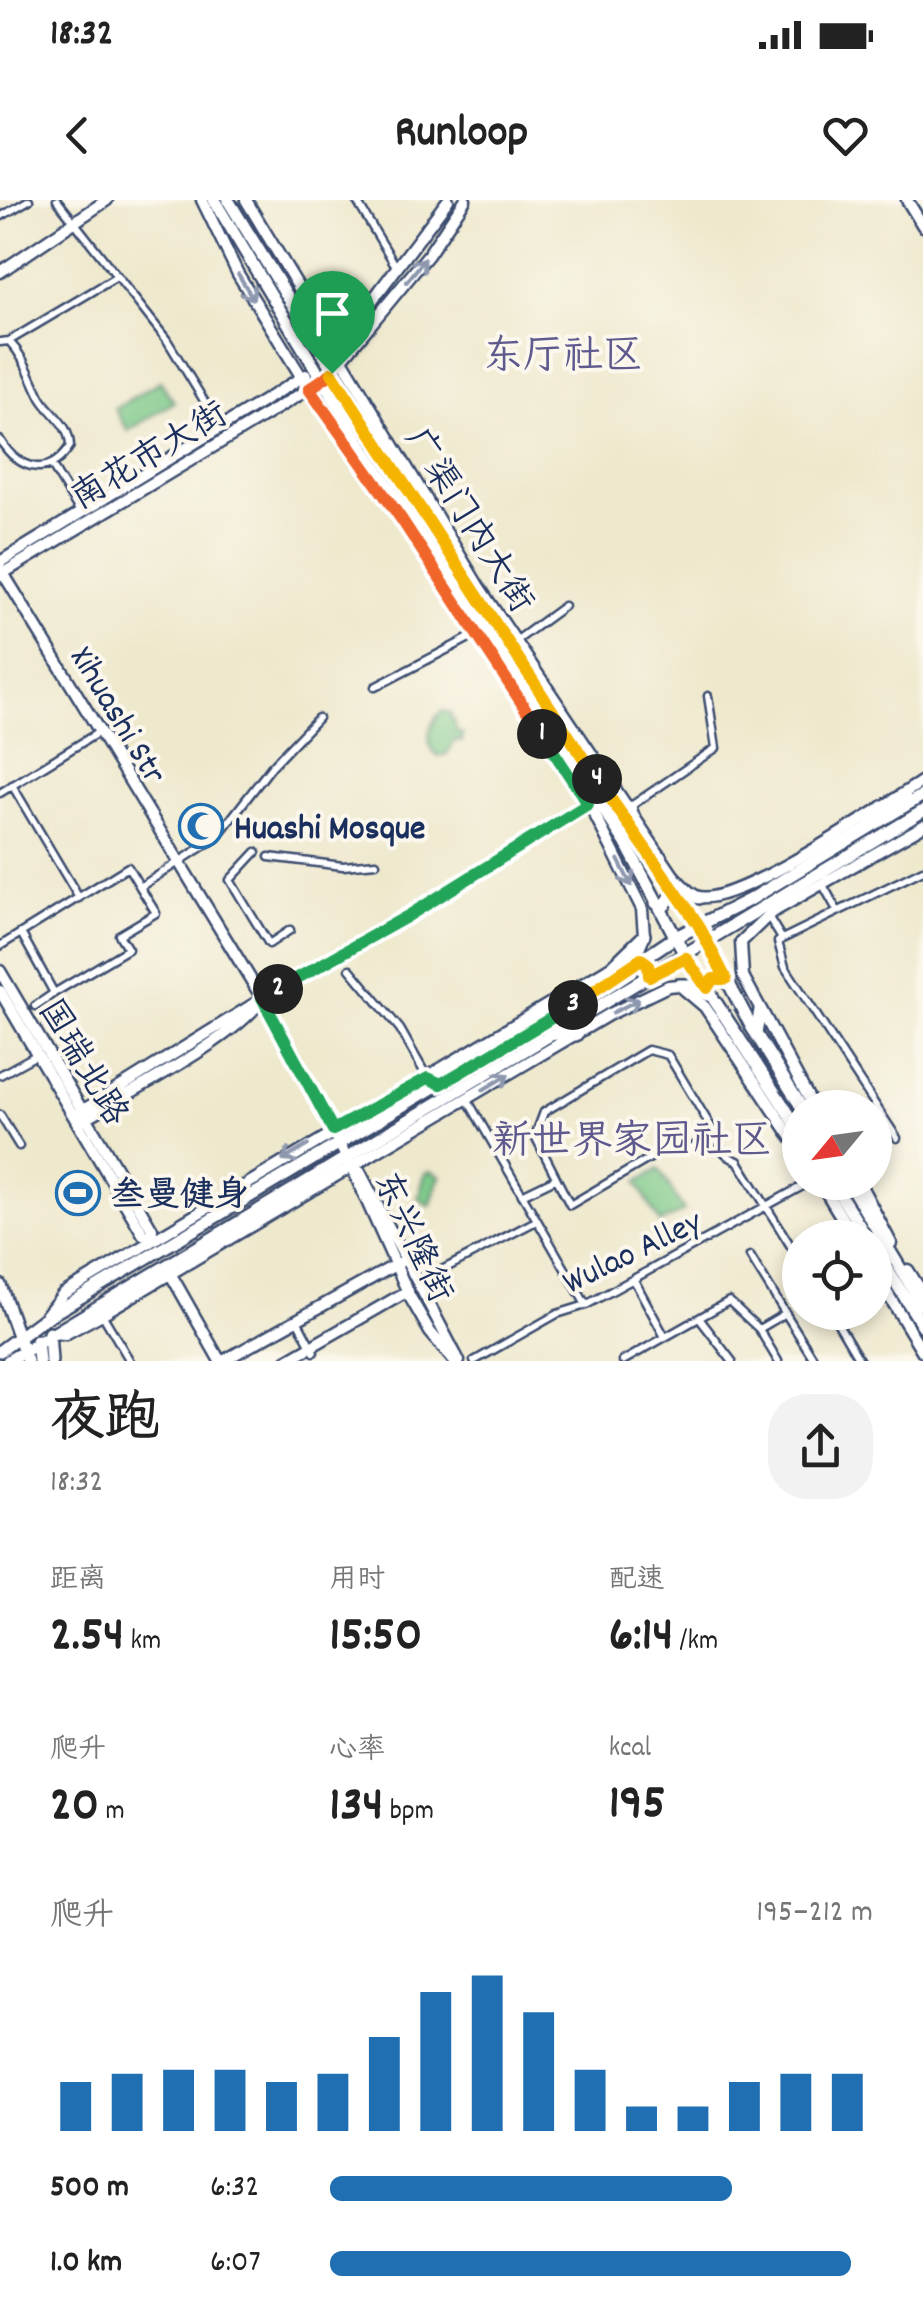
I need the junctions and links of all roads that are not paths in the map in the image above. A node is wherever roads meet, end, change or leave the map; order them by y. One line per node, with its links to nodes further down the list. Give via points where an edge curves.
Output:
1 (29, 200): 11 (street)
2 (57, 200): 12 (street)
3 (107, 200): 12 (street)
4 (228, 200): 19 (main road)
5 (246, 200): 18 (street, 广渠门内大街)
6 (356, 200): 14 (street)
7 (448, 200): 14 (street)
8 (465, 200): 20 (street, 南花市大街, one-way to 8)
9 (908, 200): 13 (street)
10 (208, 203): 21 (main road); 22 (street, 广渠门内大街, one-way to 22, via 238,274)
11 (0, 217)
12 (73, 221): 15 (street); 16 (street)
13 (923, 226)
14 (398, 270): 18 (street)
15 (0, 272)
16 (116, 278): 17 (street); 23 (street, via 168,340)
17 (4, 341): 25 (street, via 26,359 43,402 70,437)
18 (336, 348): 19 (street); 20 (street, 广渠门内大街)
19 (325, 361): 21 (main road)
20 (344, 361): 21 (street, 南花市大街); 30 (street, 广渠门内大街)
21 (322, 374): 22 (street, 南花市大街); 45 (main road); 46 (main road)
22 (305, 383): 23 (street, 南花市大街); 27 (street, 南花市大街); 29 (street, 广渠门内大街)
23 (220, 426): 26 (street, 南花市大街)
24 (0, 440): 25 (street, via 27,467)
25 (52, 466): 26 (street)
26 (80, 512): 27 (street, 南花市大街)
27 (1, 570): 34 (street, Xihuashi Str)
28 (564, 606): 30 (street)
29 (476, 634): 31 (street); 41 (street, 广渠门内大街)
30 (515, 642): 40 (street, 广渠门内大街)
31 (375, 686)
32 (708, 696): 40 (street, via 716,748)
33 (318, 718): 50 (street, via 225,829)
34 (99, 732): 36 (street); 50 (street, Xihuashi Str)
35 (923, 781): 39 (street)
36 (12, 785): 37 (street); 57 (street)
37 (0, 793)
38 (922, 796): 39 (main road); 44 (main road)
39 (884, 806): 44 (main road); 58 (street, via 744,888)
40 (630, 807): 46 (main road); 58 (street, 广渠门内大街, via 673,876)
41 (591, 809): 45 (main road); 67 (street, 广渠门内大街, one-way to 67, via 642,910); 83 (street)
42 (923, 812): 56 (main road)
43 (923, 826): 52 (street)
44 (868, 828): 60 (main road)
45 (624, 842): 59 (main road)
46 (646, 850): 54 (main road)
47 (256, 852): 65 (street, via 230,880 269,944)
48 (270, 857): 49 (street, via 343,866)
49 (376, 862)
50 (178, 864): 53 (street); 83 (street, Xihuashi Str)
51 (923, 870): 61 (street)
52 (823, 884): 55 (street); 61 (street)
53 (140, 886): 57 (street, via 128,868); 81 (street, via 156,912 119,935 128,949)
54 (674, 892): 58 (main road); 59 (main road, via 666,904); 63 (main road)
55 (808, 894): 56 (main road); 62 (street)
56 (783, 895): 62 (main road)
57 (79, 898): 66 (street)
58 (699, 898)
59 (656, 904): 68 (main road)
60 (733, 906): 63 (main road); 64 (main road, via 731,917)
61 (837, 910): 69 (street)
62 (763, 914): 64 (main road); 69 (street)
63 (698, 924): 68 (main road); 70 (main road)
64 (744, 929): 70 (main road); 85 (street, via 739,961)
65 (290, 930)
66 (20, 933): 71 (street); 81 (street)
67 (644, 935): 76 (main road); 95 (street, via 611,967)
68 (674, 938): 72 (main road); 73 (main road)
69 (782, 938): 106 (street, via 785,967)
70 (709, 944): 72 (main road); 78 (main road)
71 (0, 946)
72 (686, 958): 77 (main road); 82 (main road)
73 (641, 959): 76 (main road); 77 (main road)
74 (350, 969): 95 (street, via 400,1028)
75 (0, 971): 102 (street, 国瑞北路)
76 (623, 972): 96 (main road)
77 (649, 976): 86 (main road)
78 (726, 979): 82 (main road, via 713,979); 87 (main road)
79 (679, 985): 82 (main road); 88 (street, one-way to 79); 92 (street, via 705,1007)
80 (0, 991): 90 (street, 国瑞北路)
81 (54, 993): 84 (street)
82 (711, 994): 89 (main road)
83 (262, 998): 102 (street, via 255,1012 213,1040); 104 (street, Xihuashi Str)
84 (35, 1006)
85 (760, 1010): 87 (main road); 93 (street)
86 (549, 1034): 88 (main road); 108 (main road)
87 (756, 1034): 91 (main road)
88 (576, 1035): 99 (street, one-way to 88)
89 (741, 1035): 92 (main road); 100 (main road)
90 (41, 1052): 94 (street); 102 (street, 国瑞北路)
91 (773, 1061): 93 (main road); 97 (main road)
92 (746, 1064): 103 (street)
93 (795, 1074): 98 (street)
94 (0, 1075)
95 (428, 1078): 96 (main road); 104 (street)
96 (441, 1084): 108 (main road)
97 (791, 1090)
98 (804, 1090)
99 (467, 1099): 108 (street); 110 (street)
100 (782, 1102)
101 (0, 1115): 107 (street)
102 (80, 1117): 117 (street, 国瑞北路, via 152,1229)
103 (782, 1121)
104 (333, 1130): 108 (street, Xihuashi Str); 117 (street, one-way to 117)
105 (714, 1132): 109 (street, via 690,1149 674,1144 570,1205); 109 (street, via 668,1055 648,1050 540,1116 536,1137); 114 (street)
106 (898, 1138)
107 (19, 1146)
108 (346, 1156): 118 (main road); 120 (street, 东兴隆街); 121 (main road); 125 (street, 东兴隆街, via 360,1172)
109 (556, 1179): 110 (street)
110 (522, 1194): 115 (street)
111 (783, 1200): 114 (street, Wulao Alley)
112 (859, 1200): 130 (main road)
113 (868, 1200): 126 (street)
114 (769, 1209): 116 (street); 123 (street, Wulao Alley)
115 (536, 1221): 125 (street); 129 (street)
116 (782, 1231)
117 (151, 1239): 118 (main road); 136 (street, via 58,1298)
118 (158, 1252): 136 (main road)
119 (750, 1256): 131 (street)
120 (399, 1263): 125 (street, 东兴隆街); 135 (street)
121 (168, 1268): 132 (street); 141 (main road); 152 (street)
122 (892, 1277): 137 (main road)
123 (634, 1280): 129 (street, Wulao Alley); 142 (street)
124 (0, 1285): 128 (main road)
125 (411, 1290): 144 (street); 155 (street, 东兴隆街, via 430,1332)
126 (923, 1294)
127 (892, 1301): 146 (street)
128 (3, 1303): 143 (main road)
129 (586, 1305): 156 (street, Wulao Alley)
130 (923, 1306)
131 (782, 1307)
132 (102, 1314): 141 (street, via 65,1334); 151 (street)
133 (782, 1315): 138 (street)
134 (699, 1318): 138 (street, via 729,1301); 142 (street); 159 (street)
135 (297, 1319): 144 (street); 152 (street)
136 (42, 1320): 143 (main road)
137 (923, 1326)
138 (760, 1329): 160 (street)
139 (797, 1330): 161 (street)
140 (842, 1330): 162 (street)
141 (43, 1337): 148 (main road); 149 (main road); 150 (main road)
142 (665, 1337): 145 (street)
143 (16, 1338): 147 (main road); 148 (main road)
144 (312, 1350): 153 (street); 154 (street)
145 (642, 1350): 157 (street); 158 (street)
146 (923, 1352)
147 (4, 1353): 148 (main road)
148 (24, 1356)
149 (39, 1361)
150 (51, 1361)
151 (130, 1361)
152 (222, 1361)
153 (286, 1361)
154 (299, 1361)
155 (457, 1361)
156 (474, 1361)
157 (623, 1361)
158 (644, 1361)
159 (732, 1361)
160 (778, 1361)
161 (816, 1361)
162 (860, 1361)

